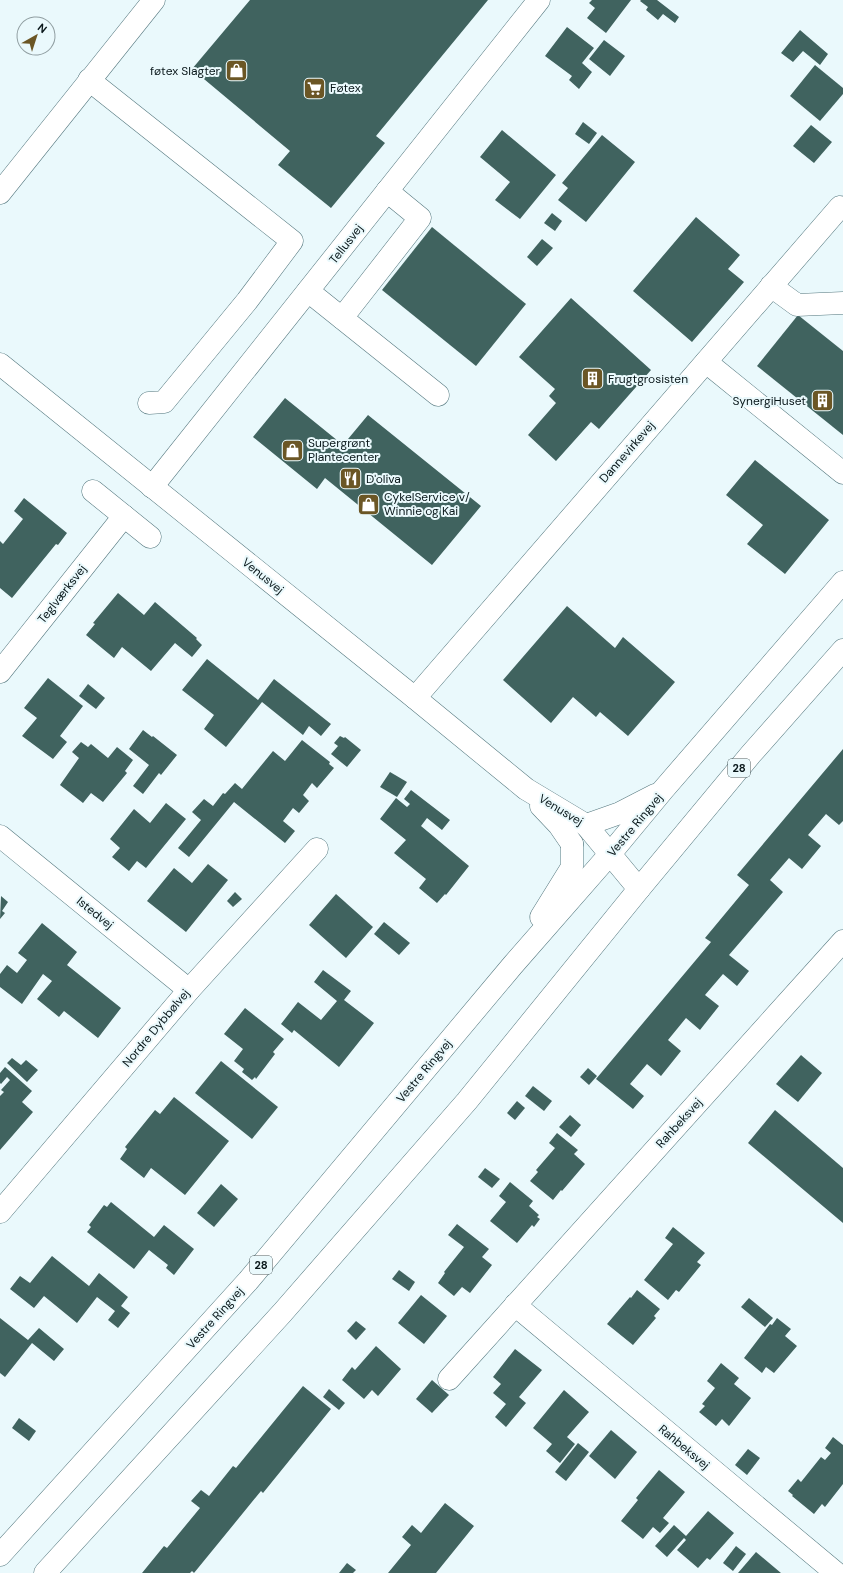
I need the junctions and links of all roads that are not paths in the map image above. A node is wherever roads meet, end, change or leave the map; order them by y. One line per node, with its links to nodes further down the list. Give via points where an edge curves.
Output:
1 (154, 0): 3 (street)
2 (538, 0): 4 (street, Tellusvej)
3 (89, 80): 5 (street); 14 (street, via 292,241 247,301 164,402)
4 (387, 191): 8 (street, Tellusvej); 10 (street, via 420,218)
5 (0, 193)
6 (841, 208): 7 (street, Dannevirkevej)
7 (772, 286): 9 (street, via 797,305); 11 (street, Dannevirkevej)
8 (308, 290): 10 (street); 16 (street, Tellusvej)
9 (843, 302)
10 (342, 318): 13 (street)
11 (706, 362): 15 (street); 23 (street, Dannevirkevej)
12 (0, 364): 16 (street, Venusvej)
13 (438, 396)
14 (149, 403)
15 (843, 473)
16 (152, 487): 23 (street, Venusvej)
17 (93, 491): 18 (street)
18 (124, 516): 19 (street); 22 (street, Teglværksvej)
19 (150, 537)
20 (843, 582): 25 (street, Vestre Ringvej / 28)
21 (843, 650): 30 (street, 28, via 751,754)
22 (0, 672)
23 (415, 698): 24 (street, Venusvej)
24 (526, 788): 26 (street, Venusvej); 32 (street, Venusvej / 28, via 559,825 572,844 572,867)
25 (664, 790): 26 (street, 28, via 620,813); 29 (street, Vestre Ringvej / 28)
26 (586, 825): 29 (street, Venusvej)
27 (0, 836): 33 (street, Istedvej)
28 (317, 849): 33 (street, Nordre Dybbølvej)
29 (610, 854): 30 (street, Venusvej); 32 (street, Vestre Ringvej / 28)
30 (639, 889): 38 (street, 28, via 451,1119 283,1312)
31 (843, 941): 35 (street, Rahbeksvej)
32 (512, 966): 37 (street, Vestre Ringvej / 28, via 248,1281)
33 (189, 990): 34 (street, Nordre Dybbølvej)
34 (0, 1212)
35 (515, 1305): 36 (street, Rahbeksvej); 39 (street, Rahbeksvej)
36 (449, 1379)
37 (0, 1555)
38 (45, 1573)
39 (836, 1573)

